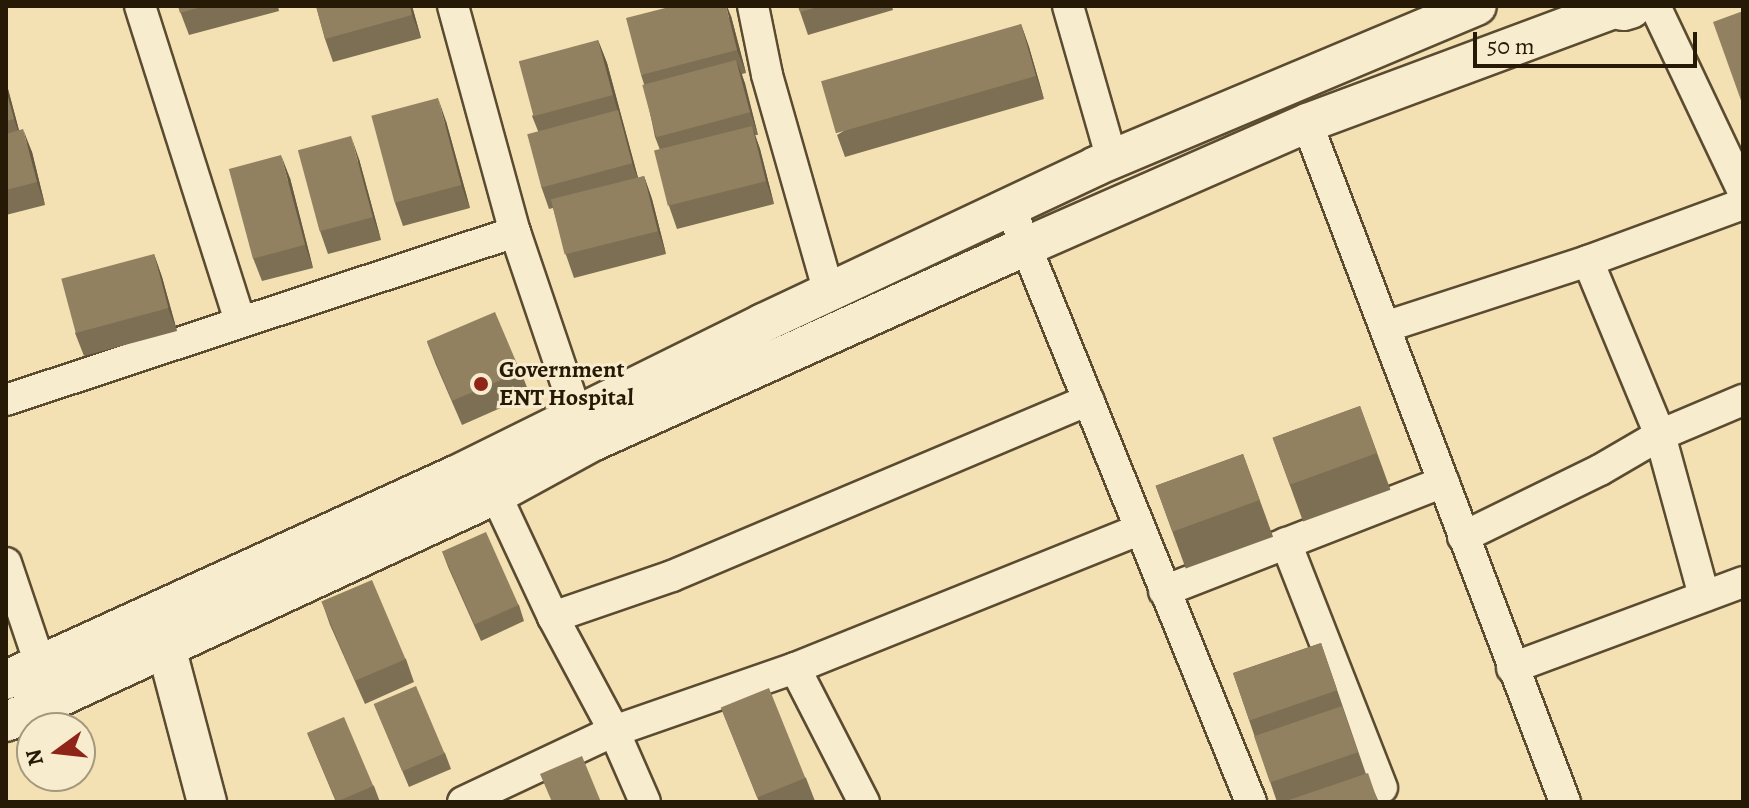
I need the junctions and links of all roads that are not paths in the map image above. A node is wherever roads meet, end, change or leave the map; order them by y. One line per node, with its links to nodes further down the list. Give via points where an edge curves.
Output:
1 (140, 6): 16 (street)
2 (453, 6): 12 (street)
3 (753, 6): 15 (street, via 767,75)
4 (1068, 6): 8 (street)
5 (1477, 6): 8 (street)
6 (1632, 7): 7 (street); 9 (street)
7 (1307, 123): 13 (street); 17 (street)
8 (1112, 159): 11 (street)
9 (1743, 191)
10 (1743, 204): 14 (street)
11 (1010, 207): 13 (street); 15 (street)
12 (515, 232): 16 (street); 21 (street)
13 (1027, 246): 19 (street); 21 (street)
14 (1588, 261): 17 (street); 22 (street)
15 (829, 293): 21 (street)
16 (240, 322): 18 (street)
17 (1385, 327): 24 (street)
18 (6, 400)
19 (1088, 400): 25 (street); 32 (street, via 672,576)
20 (1743, 400): 22 (street)
21 (585, 428): 23 (street)
22 (1660, 435): 26 (street); 31 (street)
23 (488, 479): 32 (street); 33 (street); 34 (street)
24 (1443, 482): 26 (street); 27 (street)
25 (1139, 530): 30 (street); 35 (street)
26 (1463, 537): 36 (street)
27 (1286, 543): 30 (street); 40 (street)
28 (6, 563): 34 (street)
29 (1743, 582): 31 (street)
30 (1164, 591): 45 (street)
31 (1704, 596): 36 (street)
32 (553, 617): 39 (street)
33 (166, 647): 38 (street); 41 (street)
34 (40, 664): 37 (street)
35 (795, 668): 39 (street); 44 (street)
36 (1512, 668): 46 (street)
37 (6, 680)
38 (6, 722)
39 (614, 731): 42 (street); 43 (street)
40 (1382, 788)
41 (207, 802)
42 (463, 802)
43 (645, 802)
44 (864, 802)
45 (1251, 802)
46 (1565, 802)

